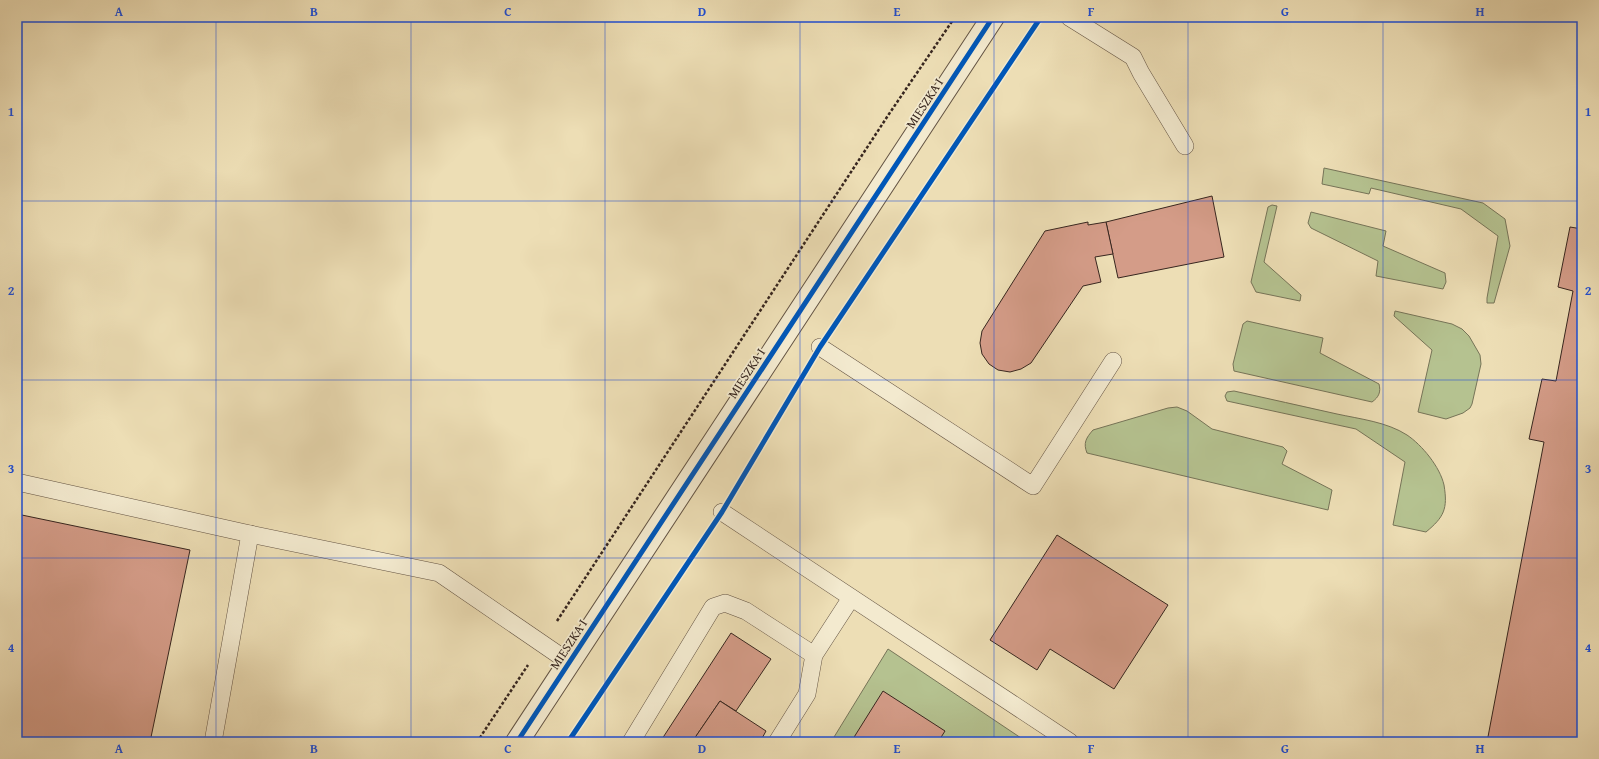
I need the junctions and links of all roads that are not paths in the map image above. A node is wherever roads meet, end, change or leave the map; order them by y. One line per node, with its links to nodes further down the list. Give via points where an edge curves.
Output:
1 (993, 17): 11 (street, MIESZKA I)
2 (1069, 17): 3 (lane, via 1133,57 1140,73)
3 (1185, 146)
4 (820, 347): 5 (lane, via 1033,486)
5 (1113, 361)
6 (17, 482): 8 (lane)
7 (722, 512): 9 (lane)
8 (250, 534): 11 (lane, via 439,573); 12 (lane)
9 (852, 598): 10 (lane); 16 (lane)
10 (814, 655): 14 (lane, via 746,611 725,603 713,608); 15 (lane, via 807,694)
11 (570, 662): 13 (street, MIESZKA I)
12 (213, 742)
13 (517, 742)
14 (631, 742)
15 (777, 742)
16 (1070, 742)

